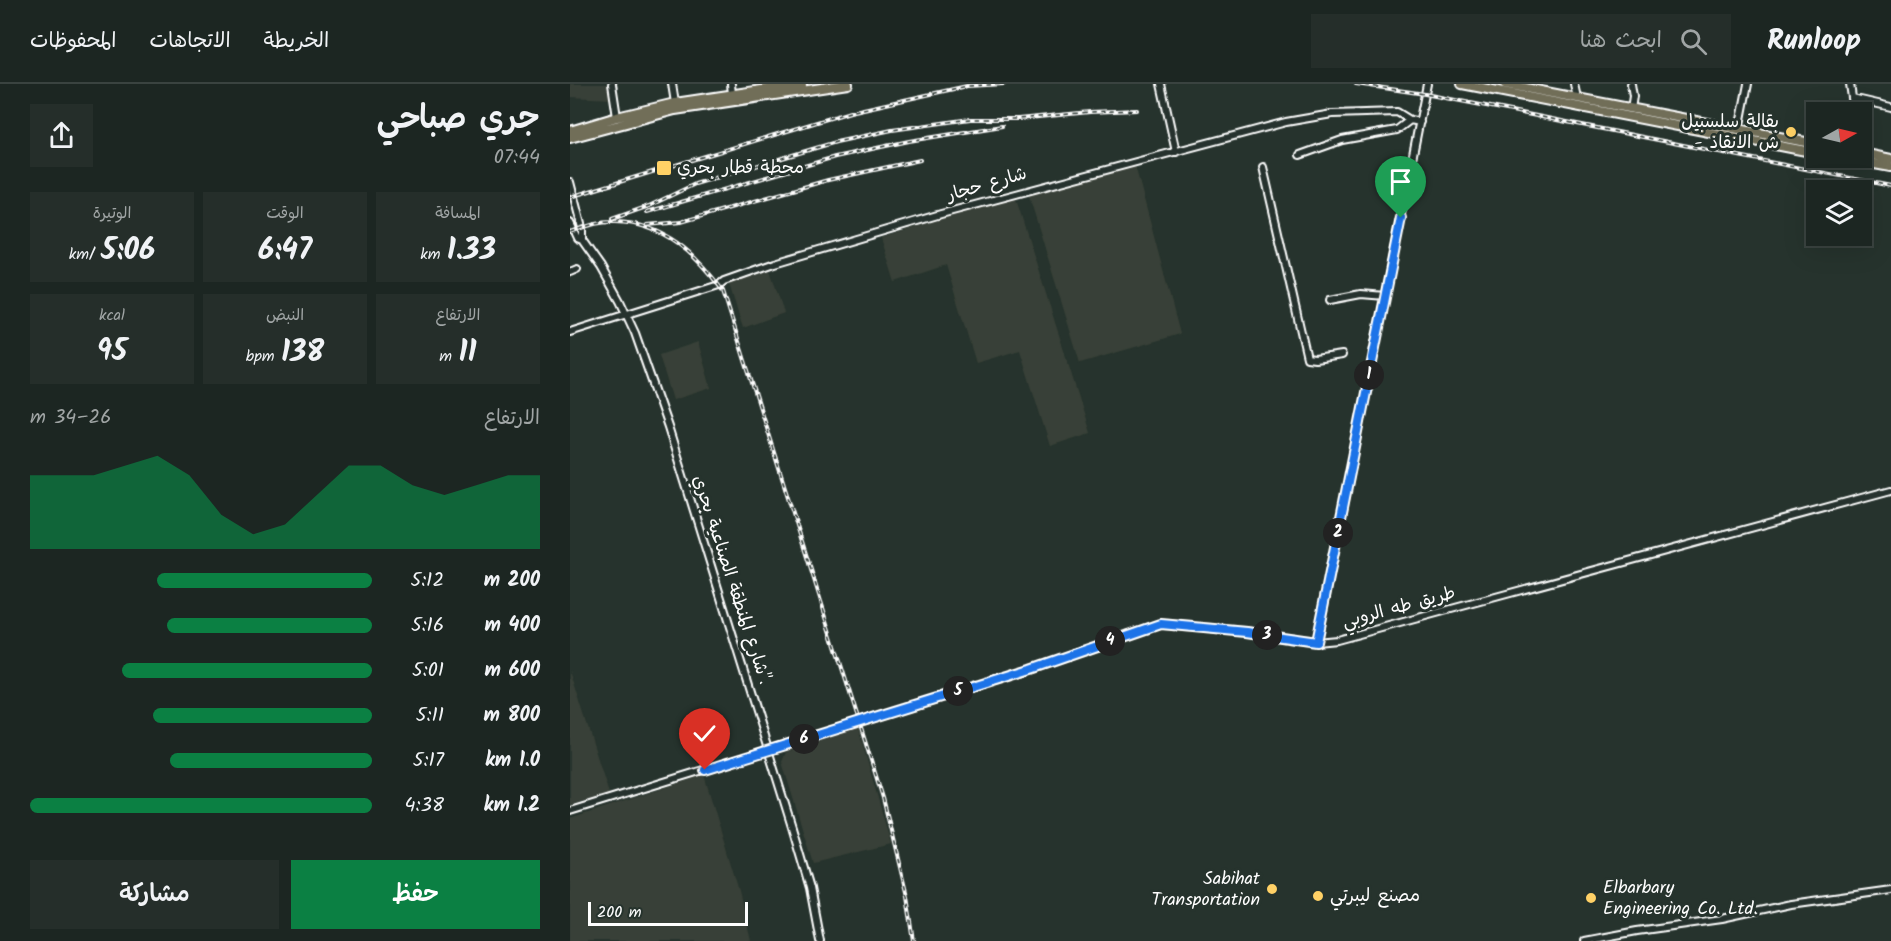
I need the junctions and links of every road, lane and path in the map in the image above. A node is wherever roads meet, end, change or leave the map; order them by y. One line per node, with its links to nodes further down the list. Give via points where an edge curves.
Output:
1 (612, 84): 23 (street)
2 (672, 84): 20 (street)
3 (731, 84): 16 (street)
4 (802, 84): 14 (main road)
5 (848, 84): 28 (main road, via 685,108)
6 (1161, 84): 31 (street)
7 (1427, 84): 25 (street)
8 (1462, 84): 30 (main road)
9 (1505, 84): 15 (main road)
10 (1574, 84): 17 (street)
11 (1631, 84): 22 (street)
12 (1748, 84): 26 (street)
13 (1850, 84): 18 (street)
14 (786, 85): 16 (main road)
15 (1514, 85): 17 (main road)
16 (732, 93): 20 (main road)
17 (1577, 98): 22 (main road)
18 (1852, 98): 19 (street); 21 (street)
19 (1853, 102)
20 (675, 103): 23 (main road)
21 (1891, 107)
22 (1631, 109): 26 (main road)
23 (617, 117): 27 (main road)
24 (1410, 120): 25 (street, شارع حجار); 31 (street, شارع حجار, via 1397,112 1332,114 1286,122); 33 (street, via 1397,130 1342,140)
25 (1420, 122): 41 (street)
26 (1739, 130): 29 (main road)
27 (570, 131)
28 (570, 138)
29 (1806, 146)
30 (1806, 147)
31 (1176, 152): 43 (street, شارع حجار, via 1025,190 797,256)
32 (1872, 154): 34 (main road)
33 (1300, 155)
34 (1891, 159)
35 (1872, 164): 37 (main road)
36 (1263, 167): 45 (street, via 1306,358)
37 (1891, 167)
38 (570, 182): 40 (street, شارع المنطقة الصناعية بحري".)
39 (570, 223): 40 (street, شارع المنطقة الصناعية بحري".)
40 (582, 240): 43 (street, شارع المنطقة الصناعية بحري".)
41 (1385, 296): 42 (street, via 1361,294); 47 (street)
42 (1330, 300)
43 (626, 315): 44 (street, شارع حجار); 48 (street, شارع المنطقة الصناعية بحري"., via 668,427)
44 (570, 332)
45 (1342, 355)
46 (1891, 490): 47 (street, طريق طه الروبي, via 1371,632)
47 (1316, 642): 48 (street, طريق طه الروبي, via 1161,624 1031,669)
48 (768, 750): 49 (street, طريق طه الروبي); 51 (street, شارع المنطقة الصناعية بحري"., via 808,880)
49 (570, 811)
50 (1891, 890): 52 (street)
51 (820, 941)
52 (1584, 941)

